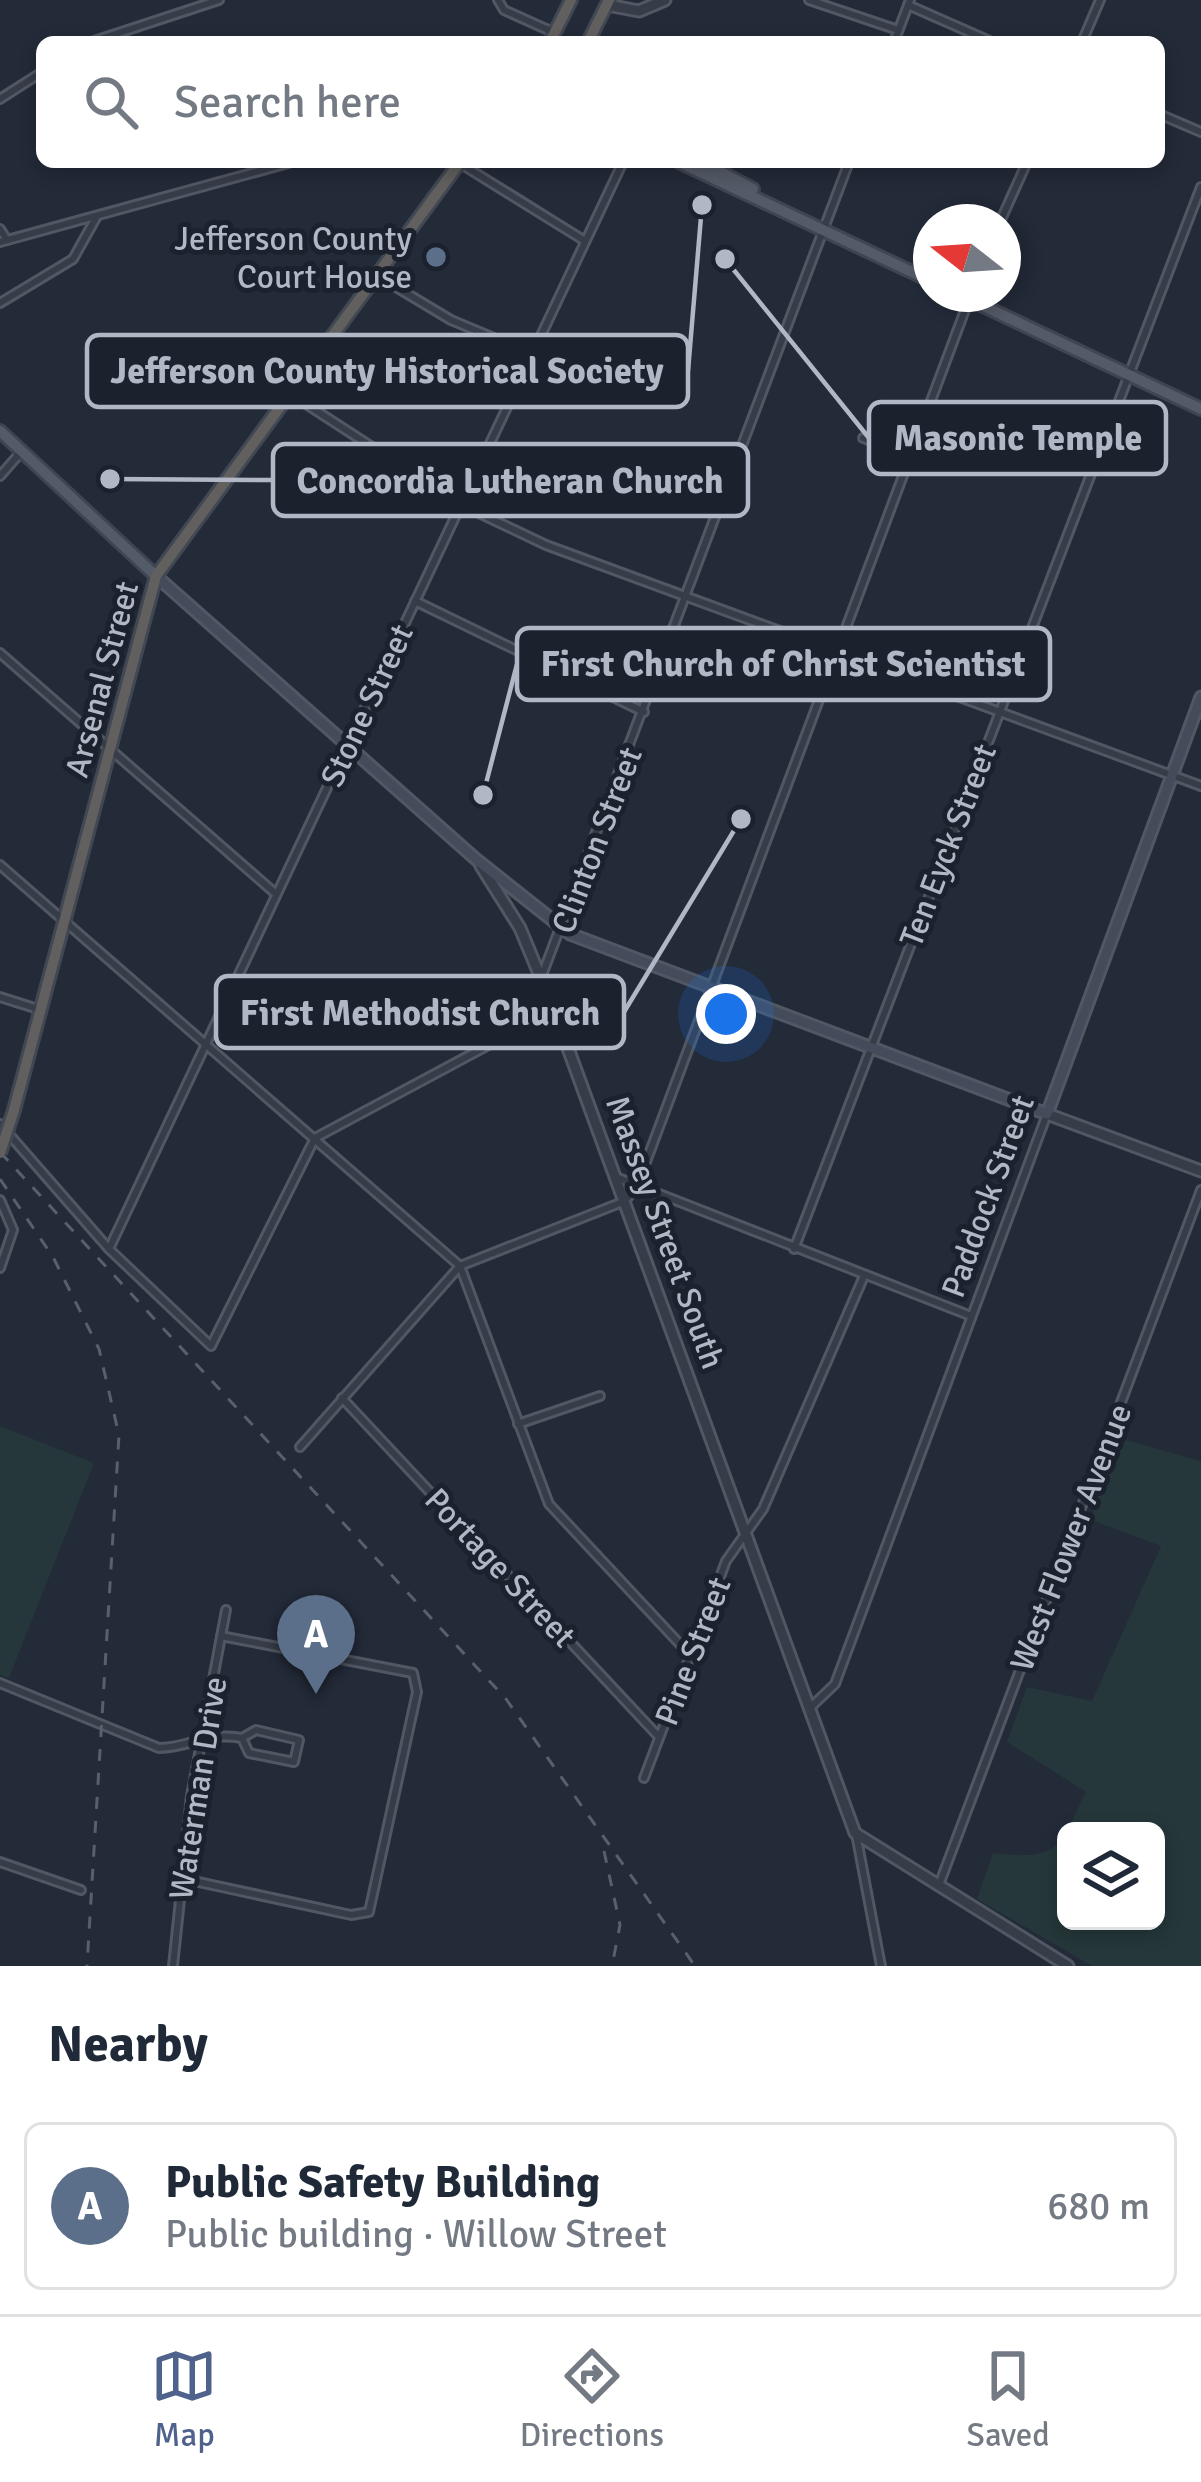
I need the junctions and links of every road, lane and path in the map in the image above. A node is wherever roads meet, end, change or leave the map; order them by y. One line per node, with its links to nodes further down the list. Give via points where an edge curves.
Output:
1 (219, 0): 10 (street)
2 (498, 0): 11 (street)
3 (571, 0): 12 (highway)
4 (665, 0): 7 (street, via 639,11)
5 (809, 0): 9 (street)
6 (1100, 0): 16 (street)
7 (608, 2): 13 (highway)
8 (909, 3): 9 (street); 15 (street)
9 (898, 30): 14 (street)
10 (110, 36)
11 (550, 36)
12 (553, 36)
13 (591, 36)
14 (896, 36)
15 (979, 36)
16 (1085, 36)
17 (36, 76): 18 (street)
18 (0, 99)
19 (1165, 117): 20 (street)
20 (1201, 132)
21 (270, 168): 32 (street)
22 (455, 168): 38 (highway, Arsenal Street)
23 (469, 168): 36 (street)
24 (619, 168): 36 (street, Stone Street)
25 (693, 168): 30 (main road)
26 (712, 168): 30 (main road)
27 (846, 168): 34 (street, Clinton Street)
28 (1025, 168): 31 (street)
29 (1201, 187): 43 (street, Ten Eyck Street)
30 (770, 202): 34 (main road)
31 (1008, 204)
32 (97, 216): 35 (street); 39 (street, via 73,259)
33 (0, 229): 35 (street)
34 (825, 229): 37 (main road); 53 (street, Clinton Street)
35 (3, 241)
36 (585, 241): 42 (street, Stone Street)
37 (913, 272)
38 (376, 275): 42 (street, via 451,320); 44 (highway, Arsenal Street)
39 (0, 303)
40 (960, 312): 49 (street)
41 (999, 312): 43 (main road)
42 (532, 354): 51 (street, Stone Street)
43 (1127, 374): 45 (main road); 59 (street, Ten Eyck Street)
44 (289, 393): 51 (street); 52 (highway, Arsenal Street)
45 (1201, 409)
46 (0, 430): 48 (main road)
47 (862, 438): 49 (street)
48 (22, 452): 50 (street); 52 (main road)
49 (911, 456): 56 (street)
50 (0, 476)
51 (460, 504): 53 (street); 54 (street, Stone Street)
52 (156, 576): 60 (main road, Massey Street South); 61 (highway, Arsenal Street)
53 (687, 597): 56 (street); 58 (street, Clinton Street)
54 (415, 601): 58 (street); 60 (street, Stone Street)
55 (0, 653): 61 (street)
56 (839, 655): 59 (street); 70 (street)
57 (1201, 697): 62 (main road, Paddock Street)
58 (644, 712): 68 (street, Clinton Street)
59 (997, 712): 62 (street); 75 (street, Ten Eyck Street)
60 (348, 745): 64 (main road, Massey Street South); 66 (street, Stone Street)
61 (110, 748): 66 (street); 67 (highway, Arsenal Street)
62 (1172, 776): 63 (street); 76 (main road, Paddock Street)
63 (1201, 786)
64 (478, 861): 68 (main road); 69 (street, Massey Street South)
65 (0, 865): 67 (street)
66 (276, 894): 74 (street, Stone Street)
67 (64, 920): 72 (highway, Arsenal Street); 74 (street)
68 (563, 930): 69 (street, Clinton Street); 70 (main road)
69 (541, 978): 73 (street, Massey Street South)
70 (714, 989): 75 (main road); 82 (street)
71 (0, 998): 72 (street)
72 (41, 1010): 79 (highway, Arsenal Street, bridge)
73 (554, 1010): 78 (street); 81 (street, Massey Street South)
74 (206, 1043): 78 (street); 86 (street, Stone Street)
75 (871, 1048): 76 (main road); 87 (street, Ten Eyck Street)
76 (1047, 1114): 80 (street); 91 (street, Paddock Street)
77 (0, 1124): 86 (street)
78 (315, 1138): 86 (street, via 215,1343 202,1343); 88 (street)
79 (0, 1153)
80 (1201, 1171)
81 (616, 1177): 82 (street); 85 (street, Massey Street South)
82 (637, 1186): 85 (street); 87 (street)
83 (1201, 1190): 109 (street, West Flower Avenue)
84 (0, 1200): 89 (street, via 13,1230)
85 (625, 1201): 88 (street); 96 (street, Massey Street South)
86 (109, 1249)
87 (794, 1249): 90 (street)
88 (460, 1266): 93 (street); 94 (street)
89 (0, 1268)
90 (864, 1276): 91 (street); 96 (street, Pine Street, via 764,1509)
91 (971, 1316): 101 (street, Paddock Street, via 835,1684)
92 (600, 1396): 94 (street)
93 (342, 1398): 95 (street); 103 (street, Portage Street)
94 (518, 1424): 99 (street, via 549,1504)
95 (300, 1447)
96 (747, 1528): 99 (street, Pine Street); 101 (street, Massey Street South)
97 (226, 1610): 98 (street, Waterman Drive)
98 (221, 1636): 102 (street, Waterman Drive); 108 (street, via 413,1673 417,1692 369,1912 351,1915)
99 (690, 1655): 103 (street, Pine Street)
100 (0, 1683): 102 (street, via 159,1748)
101 (812, 1706): 106 (street, Massey Street South)
102 (201, 1736): 104 (street); 108 (street, Waterman Drive)
103 (659, 1737): 105 (street, Pine Street)
104 (242, 1738): 104 (street, via 249,1754 294,1762 298,1740 256,1730)
105 (644, 1778)
106 (855, 1833): 109 (street); 112 (street)
107 (0, 1862): 110 (street)
108 (180, 1879): 111 (street, Waterman Drive)
109 (939, 1885): 113 (street)
110 (82, 1890)
111 (173, 1966)
112 (881, 1966)
113 (1067, 1966)

